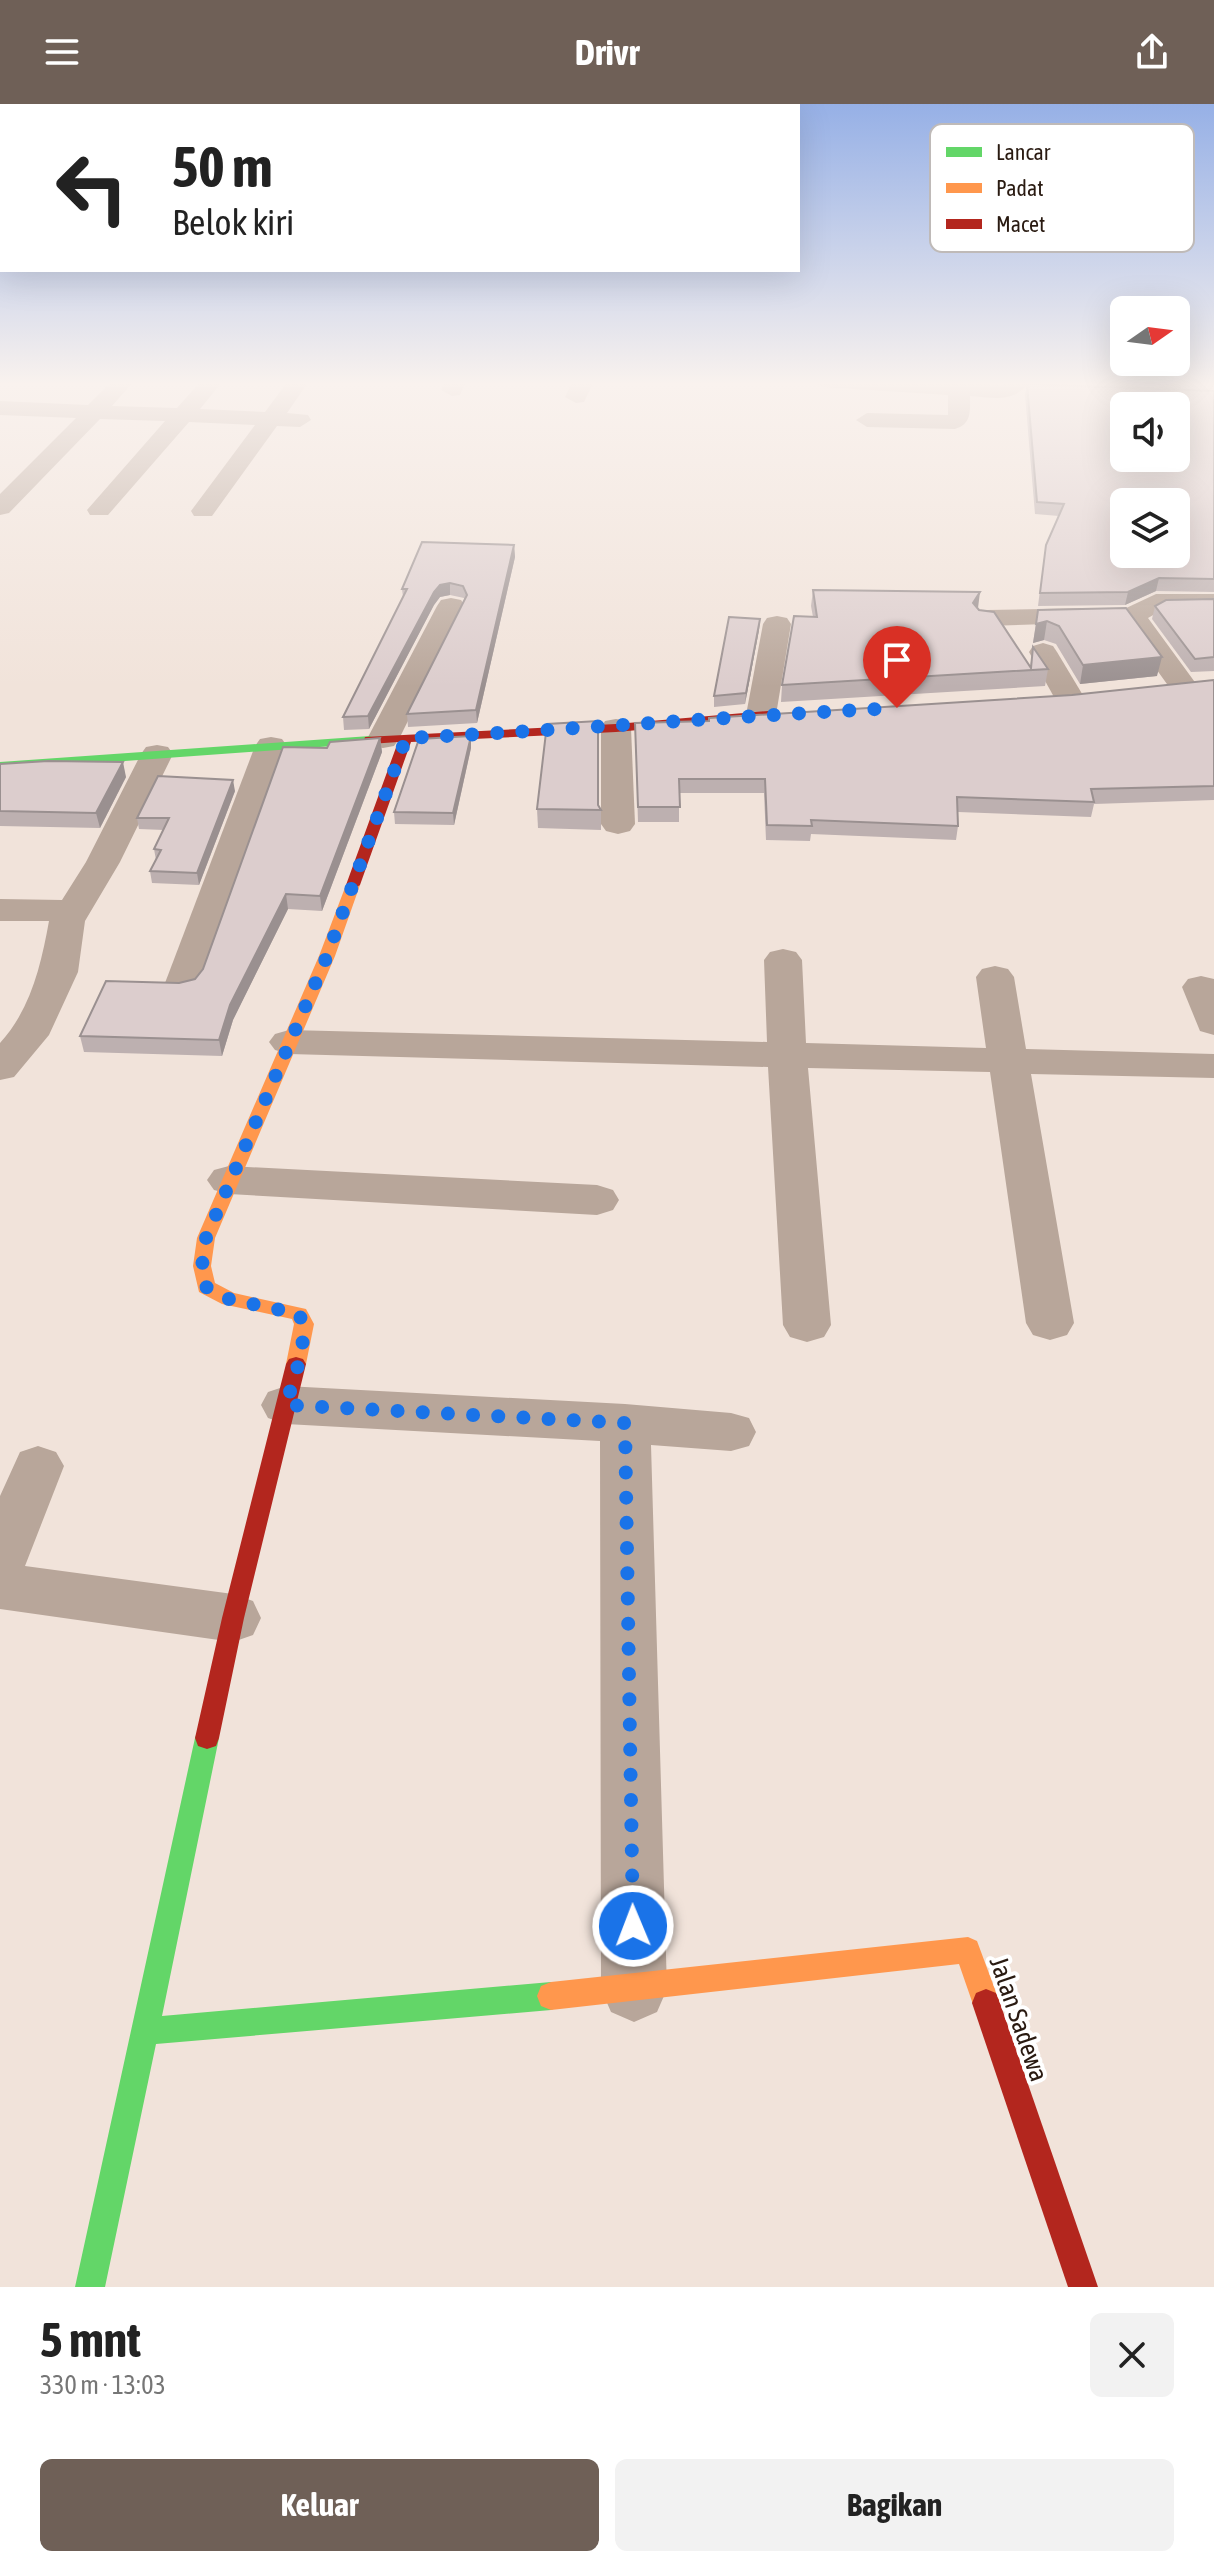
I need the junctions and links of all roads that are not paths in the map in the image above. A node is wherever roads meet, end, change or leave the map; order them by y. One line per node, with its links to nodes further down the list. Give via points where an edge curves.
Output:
1 (24, 483): 4 (street)
2 (123, 483): 5 (street)
3 (224, 483): 6 (street)
4 (0, 508)
5 (99, 510)
6 (203, 511)
7 (1214, 602): 9 (street, via 1156,602)
8 (451, 606): 18 (street)
9 (1132, 616): 10 (street); 13 (street)
10 (987, 618)
11 (777, 624): 16 (street)
12 (1043, 652): 14 (street)
13 (1180, 686)
14 (1068, 696)
15 (791, 713): 16 (street)
16 (761, 715): 17 (street)
17 (616, 728): 18 (street); 22 (street)
18 (394, 738): 19 (street); 30 (street, via 327,956)
19 (271, 746): 20 (street); 27 (street)
20 (157, 754): 21 (street); 24 (street)
21 (0, 766)
22 (618, 824)
23 (0, 910): 24 (street)
24 (73, 911): 34 (street, via 59,972 29,1035)
25 (783, 960): 31 (street)
26 (995, 977): 32 (street)
27 (184, 983)
28 (1201, 987): 29 (street)
29 (1214, 1023)
30 (289, 1042): 31 (street); 35 (street)
31 (787, 1055): 32 (street); 38 (street)
32 (1011, 1061): 33 (street); 37 (street)
33 (1214, 1066)
34 (0, 1068)
35 (229, 1180): 36 (street); 39 (street, via 206,1238 206,1287 229,1299 299,1314 302,1339)
36 (597, 1200)
37 (1050, 1323)
38 (807, 1325)
39 (286, 1405): 40 (street); 45 (street)
40 (625, 1423): 41 (street); 46 (street)
41 (731, 1432)
42 (38, 1466): 43 (street)
43 (0, 1562)
44 (0, 1586): 45 (street)
45 (233, 1618): 47 (street)
46 (634, 1989): 47 (street); 49 (street, Jalan Sadewa, via 968,1950)
47 (145, 2031): 48 (street)
48 (90, 2287)
49 (1083, 2287)

